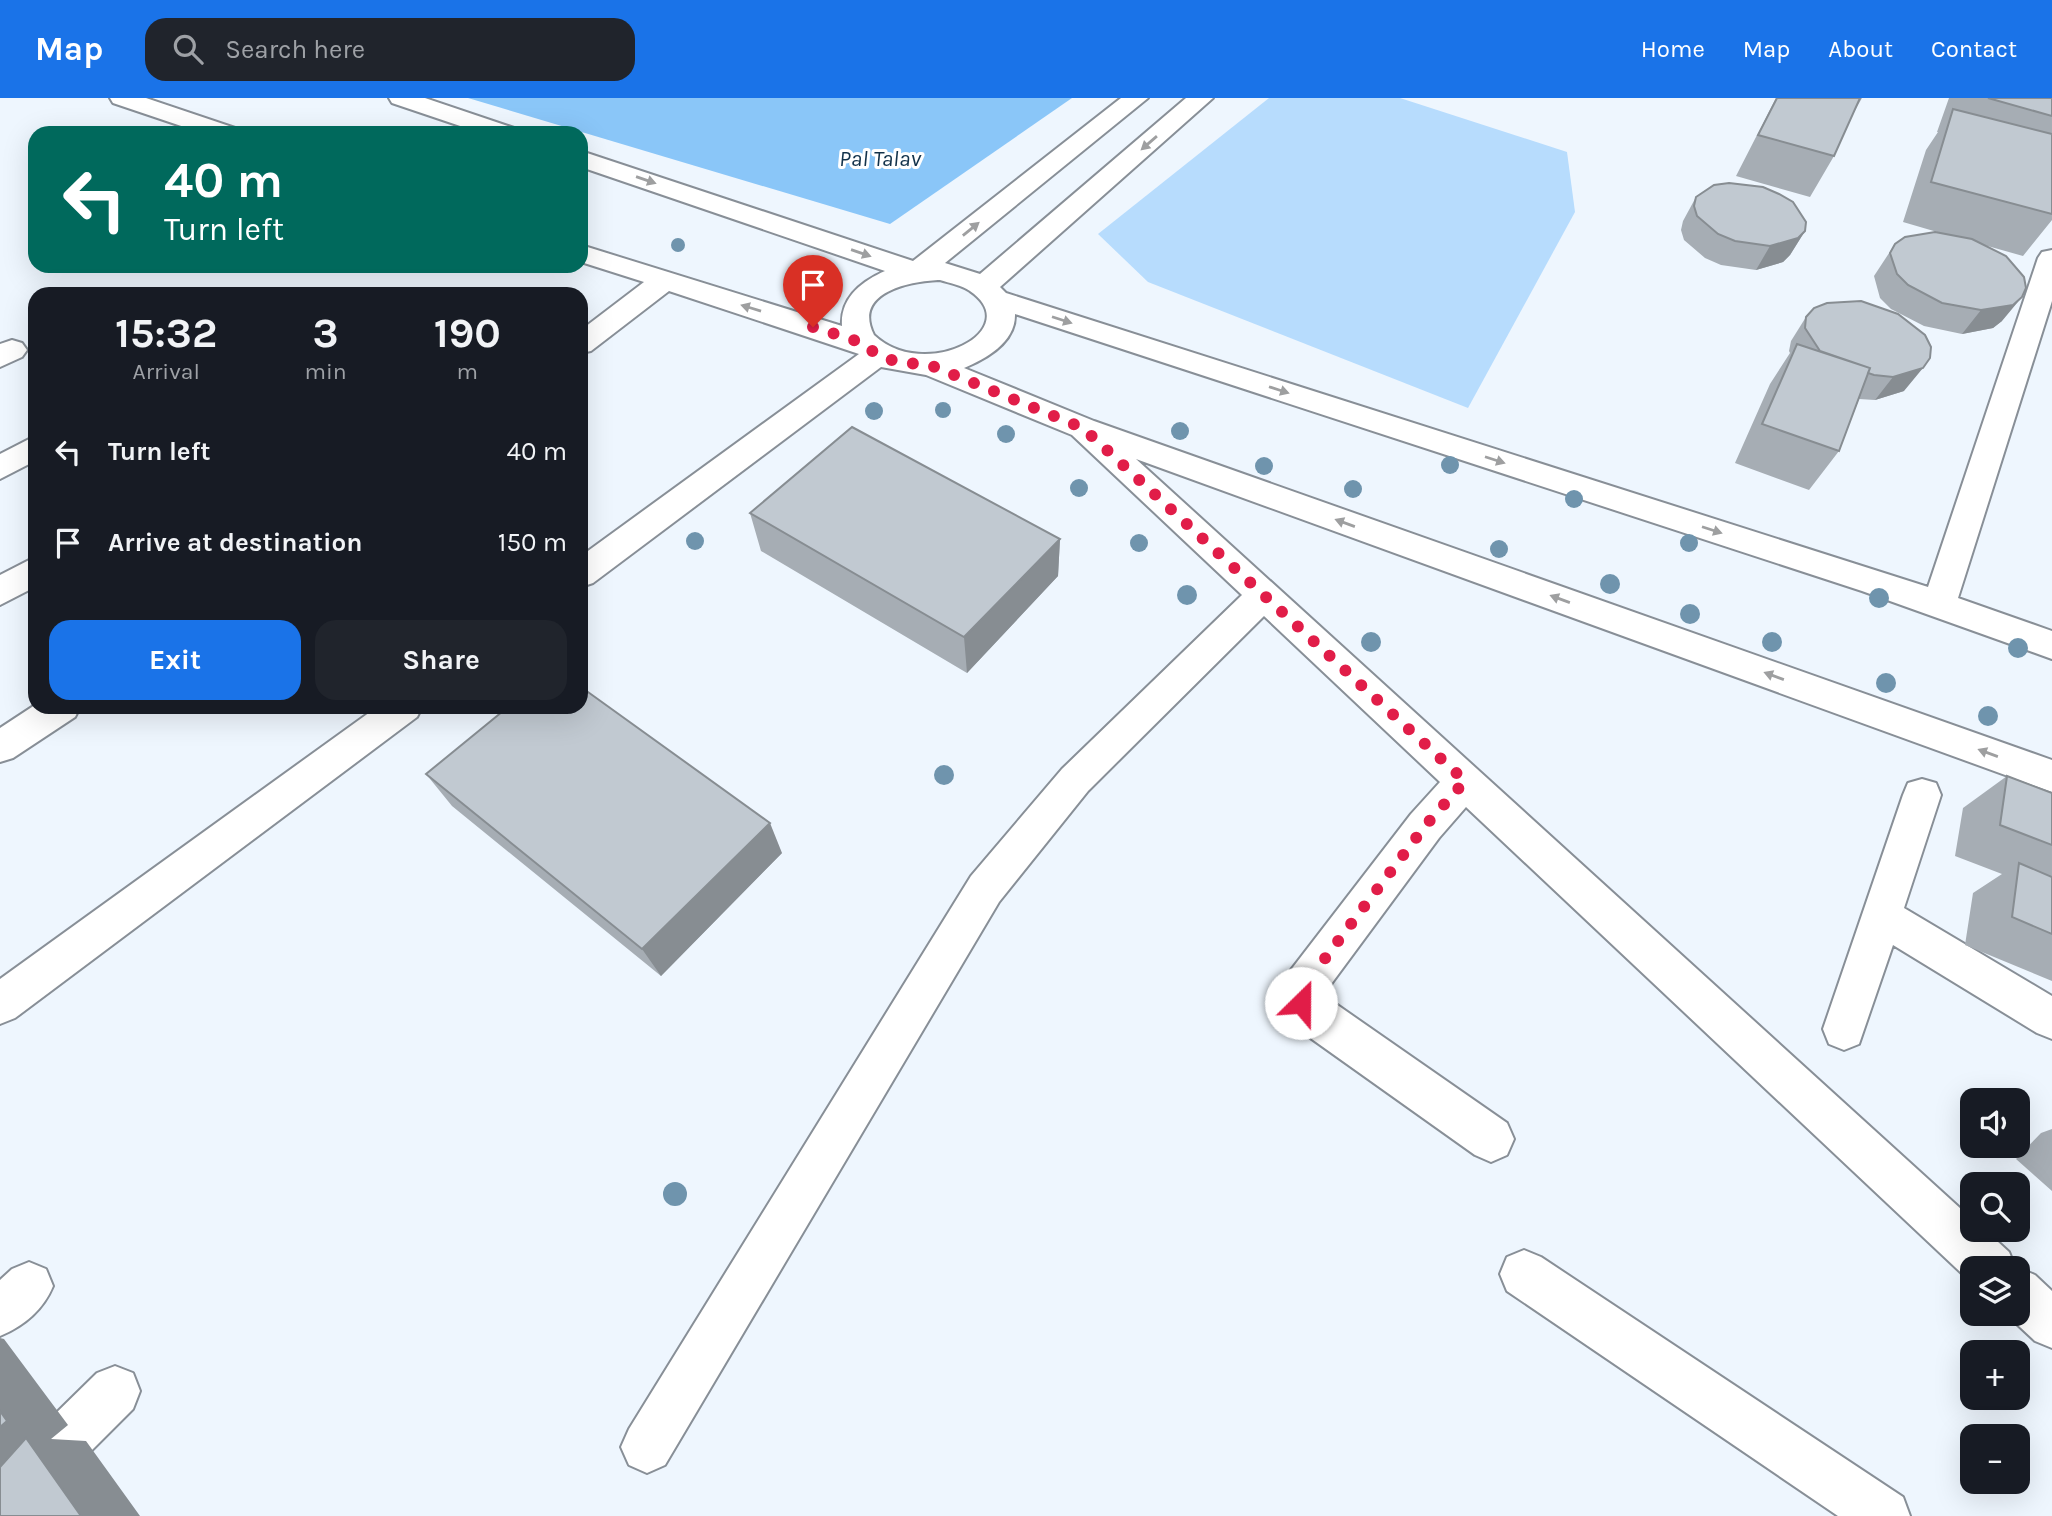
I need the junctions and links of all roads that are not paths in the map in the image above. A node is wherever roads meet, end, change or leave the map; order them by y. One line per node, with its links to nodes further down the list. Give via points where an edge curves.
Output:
1 (122, 98): 5 (street)
2 (401, 98): 6 (street)
3 (1136, 98): 10 (street, one-way to 3)
4 (1201, 98): 12 (street, one-way to 12)
5 (205, 126)
6 (484, 126)
7 (588, 161): 10 (street, one-way to 10)
8 (588, 255): 11 (street)
9 (2052, 258): 23 (street)
10 (917, 272): 12 (street, via 965,276); 14 (street, via 875,287 862,299 855,329)
11 (664, 281): 13 (street); 14 (street, one-way to 11)
12 (991, 292): 15 (street, via 1003,314 999,331 968,357); 23 (street, one-way to 23)
13 (588, 339)
14 (870, 349): 15 (street, via 898,362); 19 (street)
15 (930, 365): 16 (street)
16 (1083, 428): 22 (street); 28 (street, one-way to 16)
17 (28, 451): 18 (street)
18 (0, 468)
19 (588, 569)
20 (28, 574): 21 (street)
21 (0, 592)
22 (1265, 594): 29 (street); 41 (street, via 1075,780 985,889)
23 (1939, 605): 24 (street)
24 (2052, 645)
25 (51, 714): 27 (street)
26 (394, 714): 32 (street)
27 (0, 747)
28 (2052, 776)
29 (1465, 781): 35 (street, via 1425,826 1302,989 1301,1003); 36 (street)
30 (1922, 795): 31 (street)
31 (1881, 916): 33 (street); 34 (street)
32 (0, 1004)
33 (2052, 1019)
34 (1844, 1029)
35 (1491, 1139)
36 (1978, 1256)
37 (1524, 1274): 43 (street)
38 (2030, 1304): 39 (street)
39 (2052, 1324)
40 (115, 1391): 42 (street)
41 (647, 1447)
42 (0, 1504)
43 (1884, 1516)

